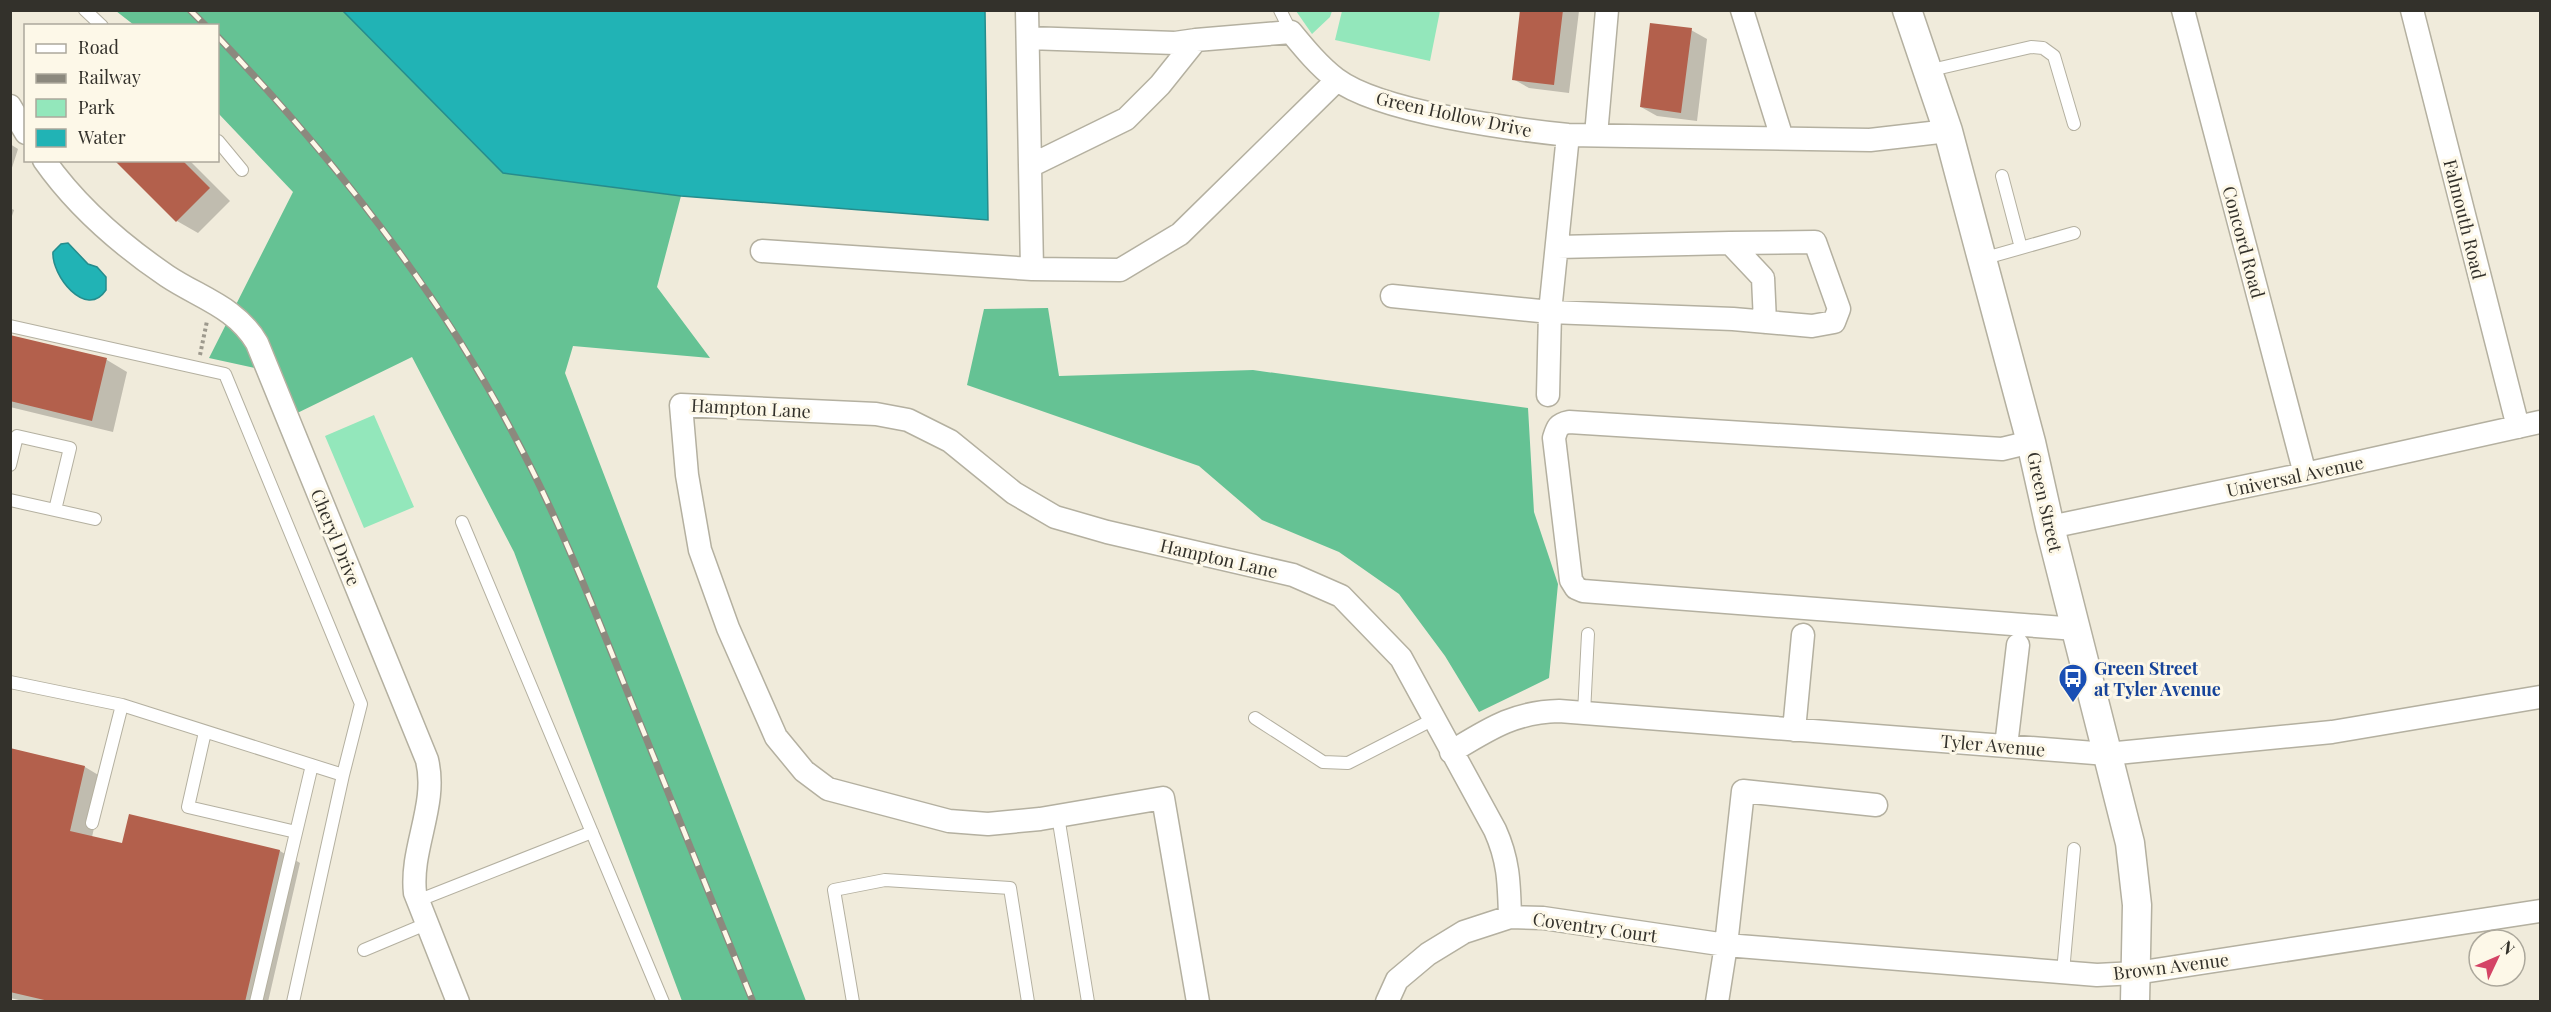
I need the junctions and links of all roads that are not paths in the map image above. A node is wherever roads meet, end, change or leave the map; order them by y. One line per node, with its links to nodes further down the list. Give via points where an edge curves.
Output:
1 (85, 10): 9 (lane)
2 (1027, 10): 11 (street)
3 (1280, 10): 10 (lane)
4 (1607, 10): 20 (street)
5 (1742, 10): 21 (street)
6 (1907, 10): 13 (street, Green Street)
7 (2183, 10): 43 (street, Concord Road)
8 (2412, 10): 40 (street, Falmouth Road)
9 (100, 24)
10 (1291, 32): 12 (street); 14 (street, Green Hollow Drive)
11 (1028, 38): 12 (street, via 1174,43); 24 (street)
12 (1196, 40): 24 (street, via 1126,119)
13 (1927, 71): 16 (lane, via 2031,47 2043,48 2054,56); 18 (street, Green Street)
14 (1337, 80): 19 (street, Green Hollow Drive, via 1370,98 1522,130); 33 (street, via 1180,234 1120,270)
15 (10, 106): 17 (street)
16 (2074, 124)
17 (24, 130)
18 (1948, 131): 21 (street, Green Hollow Drive, via 1870,140); 32 (street, Green Street)
19 (1568, 135): 20 (street, Green Hollow Drive); 29 (street)
20 (1596, 135): 21 (street, Green Hollow Drive)
21 (1782, 138)
22 (219, 142): 25 (lane)
23 (46, 162): 72 (street, Cheryl Drive, via 114,237 173,280 238,318 257,343 427,759 430,787 414,874)
24 (1030, 166): 33 (street)
25 (242, 170)
26 (2002, 176): 30 (lane)
27 (2074, 233): 30 (lane)
28 (1730, 243): 29 (street); 36 (street, via 1763,278); 36 (street, via 1815,242 1839,309 1834,322 1812,326)
29 (1558, 247): 35 (street)
30 (2021, 248): 32 (lane)
31 (762, 251): 33 (street)
32 (1982, 259): 41 (street, Green Street)
33 (1032, 269)
34 (1392, 296): 35 (street)
35 (1550, 312): 36 (street); 38 (street)
36 (1765, 322)
37 (10, 326): 65 (lane, via 225,374 361,704)
38 (1548, 395)
39 (2541, 422): 40 (street, Universal Avenue)
40 (2518, 427): 43 (street, Universal Avenue)
41 (2031, 442): 48 (street, Green Street); 49 (street, via 2002,449 1561,424 1554,438 1571,580 1583,591)
42 (10, 465): 45 (lane, via 17,436 69,448)
43 (2305, 474): 48 (street, Universal Avenue)
44 (10, 500): 45 (lane)
45 (55, 510): 46 (lane)
46 (95, 519)
47 (462, 522): 70 (lane)
48 (2050, 527): 49 (street, Green Street)
49 (2076, 629): 63 (street, Green Street)
50 (1588, 634): 56 (lane)
51 (1803, 634): 59 (street)
52 (2018, 645): 61 (street)
53 (10, 682): 55 (lane)
54 (2541, 696): 63 (street, Tyler Avenue, via 2332,732)
55 (122, 705): 60 (lane); 68 (lane)
56 (1584, 713): 59 (street, Tyler Avenue); 62 (street, Tyler Avenue, via 1521,715)
57 (1255, 718): 58 (lane, via 1323,762 1348,763)
58 (1434, 719): 62 (street, Hampton Lane); 67 (street, Hampton Lane, via 1401,658 1369,623 1341,596 1293,575 1055,517 1014,493 950,441 908,420 876,414 681,405 687,475 700,550 728,628 776,737 804,771 828,789 949,821 988,824)
59 (1794, 730): 61 (street, Tyler Avenue)
60 (205, 732): 64 (lane); 69 (lane, via 188,807)
61 (2006, 746): 63 (street, Tyler Avenue)
62 (1451, 752): 74 (street, Hampton Lane, via 1504,851)
63 (2107, 754): 80 (street, Green Street, via 2130,843 2137,905)
64 (312, 765): 65 (lane); 69 (lane)
65 (343, 775): 82 (lane)
66 (1876, 805): 77 (street, via 1743,791)
67 (1058, 816): 87 (lane); 88 (street, Hampton Lane, via 1163,798)
68 (92, 823)
69 (296, 832): 81 (lane)
70 (592, 832): 72 (lane); 84 (lane)
71 (2074, 849): 79 (lane)
72 (417, 901): 75 (street, Cheryl Drive)
73 (2541, 910): 80 (street, Brown Avenue)
74 (1510, 917): 76 (street, Coventry Court, via 1543,918); 89 (street, Coventry Court, via 1464,932 1428,954 1398,980)
75 (426, 924): 78 (lane); 83 (street, Cheryl Drive)
76 (1691, 940): 77 (street, Brown Avenue)
77 (1726, 945): 79 (street, Brown Avenue); 90 (street)
78 (364, 950)
79 (2063, 972): 80 (street, Brown Avenue)
80 (2136, 973): 91 (street, Green Street)
81 (256, 1002)
82 (293, 1002)
83 (458, 1002)
84 (663, 1002)
85 (853, 1002): 86 (lane, via 834,890 885,880 1010,888)
86 (1028, 1002)
87 (1088, 1002)
88 (1198, 1002)
89 (1387, 1002)
90 (1717, 1002)
91 (2134, 1002)

